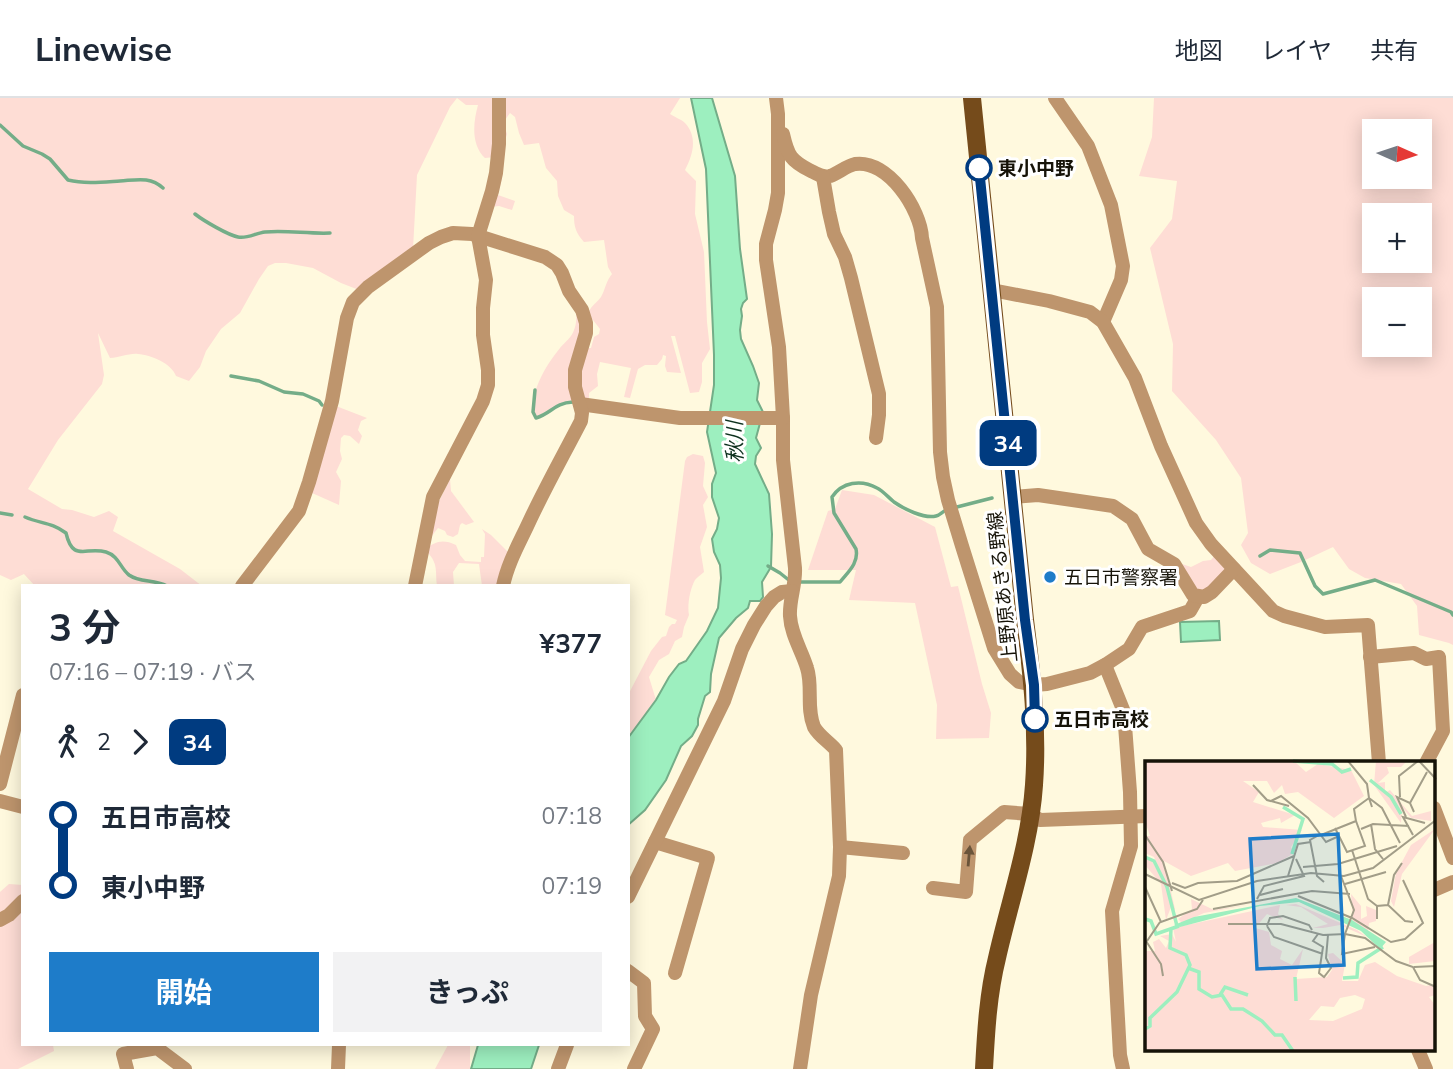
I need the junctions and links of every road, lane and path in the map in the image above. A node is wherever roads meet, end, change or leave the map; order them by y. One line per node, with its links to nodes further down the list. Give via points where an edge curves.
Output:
1 (499, 98): 7 (street, via 496,173)
2 (776, 98): 5 (street)
3 (972, 98): 8 (main road, 上野原あきる野線)
4 (1055, 98): 9 (street, via 1088,146 1111,205 1123,266)
5 (777, 128): 6 (street, via 797,165); 11 (street, via 778,193 766,260 779,346)
6 (823, 177): 12 (street, via 834,234 852,278 879,394); 22 (street, via 856,164 878,168 901,190 922,228 937,307 940,452 950,508 994,648 1015,680)
7 (478, 236): 10 (street, via 545,257 560,269 586,323 575,370); 15 (street, via 453,233 429,243 354,302 332,401 299,511); 16 (street, via 486,280 483,309 488,385 433,497)
8 (992, 290): 9 (street, via 1090,312); 13 (main road, 上野原あきる野線)
9 (1104, 322): 14 (street, via 1135,379 1196,523)
10 (580, 404): 11 (street, via 659,416); 17 (street, via 581,421 513,555)
11 (780, 418): 18 (street)
12 (876, 438)
13 (1014, 498): 19 (street, via 1038,495 1113,506 1132,519 1148,549 1174,564 1188,590); 22 (main road, 上野原あきる野線)
14 (1234, 569): 19 (street, via 1212,592); 20 (street, via 1273,611 1284,616 1325,627 1368,625)
15 (244, 584)
16 (415, 584)
17 (503, 584)
18 (794, 586): 33 (street, via 774,597 754,625 724,702); 34 (street, via 790,616 808,670 813,724 836,750)
19 (1198, 597): 21 (street, via 1190,611 1142,627 1129,649)
20 (1370, 657): 24 (street); 25 (street, via 1414,653 1426,659 1438,657 1443,731)
21 (1105, 665): 22 (street, via 1079,676); 31 (street, via 1124,712)
22 (1034, 685): 30 (main road, 上野原あきる野線)
23 (21, 703): 26 (street)
24 (1378, 761)
25 (1427, 761)
26 (0, 784)
27 (0, 801): 28 (street)
28 (21, 806)
29 (1436, 813): 36 (street)
30 (1030, 814): 31 (street, via 1040,820); 38 (street, one-way to 30, via 965,892 970,841 1004,812); 54 (main road, 上野原あきる野線, via 996,960)
31 (1130, 816): 32 (street); 55 (street, via 1131,846 1112,911)
32 (1145, 816)
33 (655, 842): 40 (street); 44 (street, via 708,858)
34 (840, 847): 35 (street); 53 (street, via 839,876 811,995)
35 (903, 853)
36 (1453, 858)
37 (1453, 882): 39 (street)
38 (933, 888)
39 (1436, 889)
40 (630, 893)
41 (21, 903): 42 (street)
42 (0, 920)
43 (630, 972): 52 (street, via 644,983 645,1016 653,1029)
44 (676, 973)
45 (340, 1046): 50 (street)
46 (567, 1046): 51 (street)
47 (1419, 1052): 56 (street)
48 (127, 1069): 49 (street, via 123,1054 157,1048)
49 (185, 1069)
50 (338, 1069)
51 (558, 1069)
52 (635, 1069)
53 (800, 1069)
54 (984, 1069)
55 (1123, 1069)
56 (1426, 1069)

